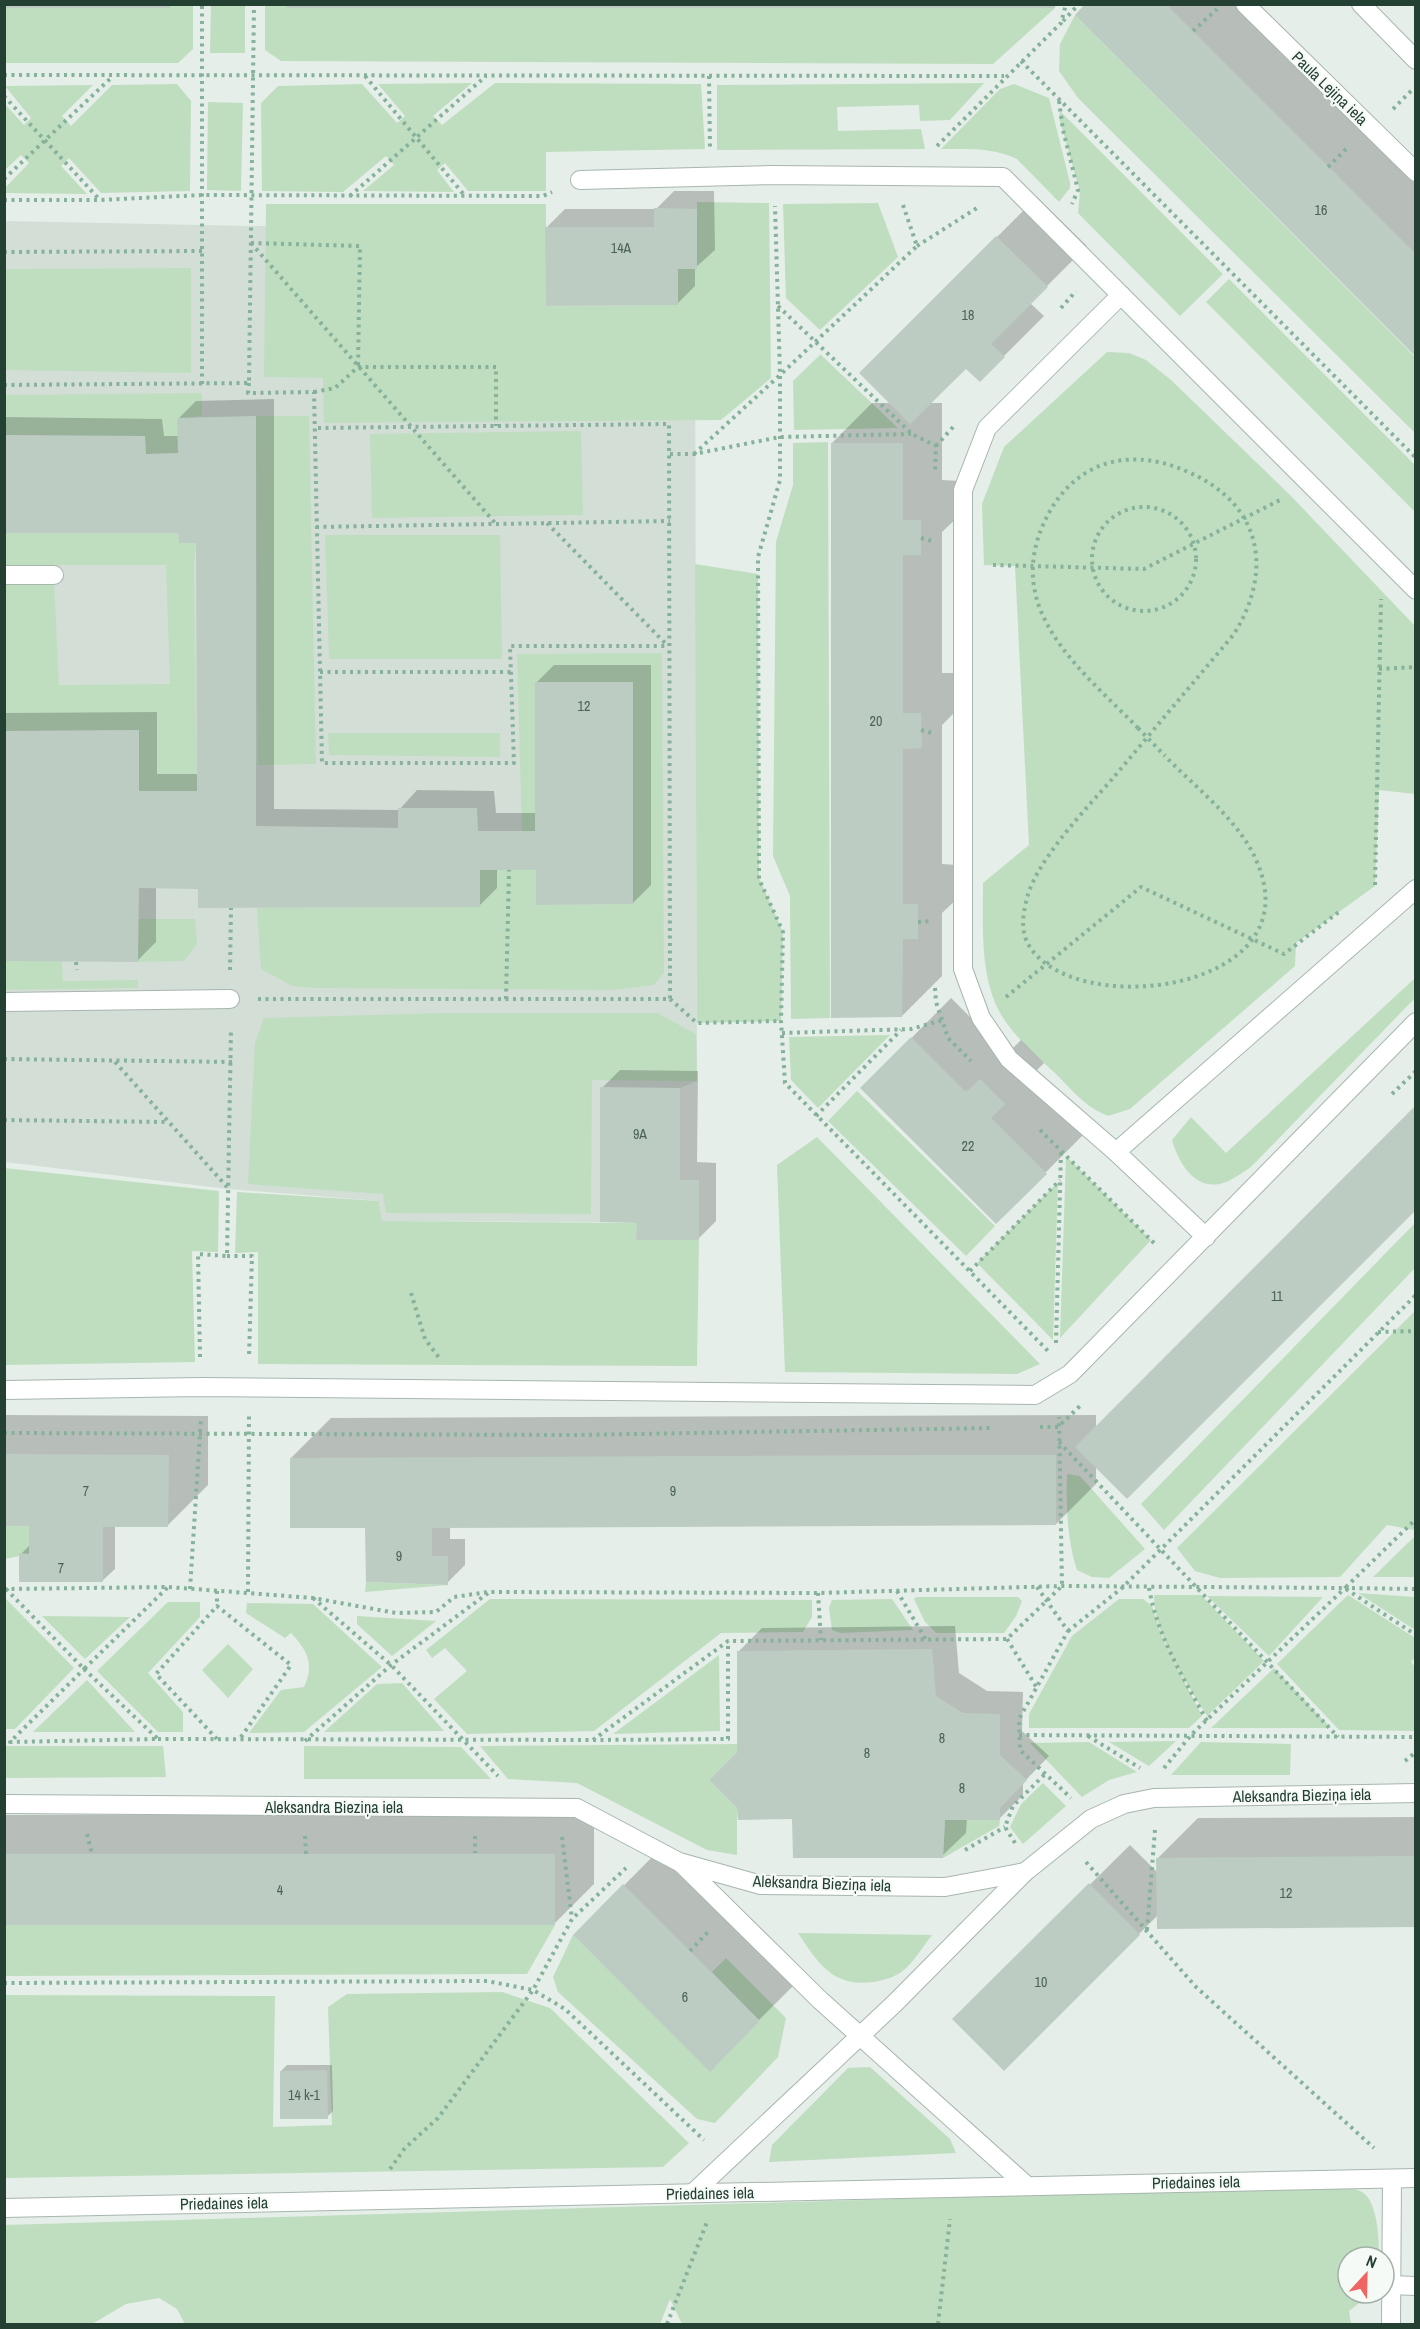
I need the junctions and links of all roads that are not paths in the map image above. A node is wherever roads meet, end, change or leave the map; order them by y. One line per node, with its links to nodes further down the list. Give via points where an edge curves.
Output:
1 (1245, 4): 4 (street, Paula Lejiņa iela)
2 (1361, 4): 3 (street)
3 (1416, 60)
4 (1416, 172)
5 (580, 180): 6 (street, via 772,175 1004,177)
6 (1121, 295): 9 (street); 14 (street, via 987,428 963,490 963,969 978,1011 1009,1059)
7 (54, 574): 8 (street)
8 (4, 575)
9 (1416, 590)
10 (1416, 889): 14 (street)
11 (230, 999): 12 (street)
12 (4, 1002)
13 (1416, 1022): 15 (street)
14 (1116, 1152): 15 (street)
15 (1206, 1237): 16 (street, via 1070,1374 1035,1395 201,1387)
16 (4, 1390)
17 (1416, 1793): 20 (street, Aleksandra Bieziņa iela, via 1154,1798 1124,1804 1091,1819)
18 (4, 1804): 19 (street, Aleksandra Bieziņa iela, via 577,1808)
19 (679, 1862): 20 (street, Aleksandra Bieziņa iela, via 761,1885 945,1887); 21 (street)
20 (1025, 1872): 21 (street)
21 (860, 2034): 24 (street); 25 (street)
22 (1416, 2178): 23 (street, Priedaines iela)
23 (1392, 2179): 24 (street, Priedaines iela); 27 (street)
24 (1026, 2185): 25 (street, Priedaines iela)
25 (693, 2193): 26 (street, Priedaines iela)
26 (4, 2208)
27 (1390, 2245)
28 (1396, 2285): 29 (street)
29 (1416, 2286)
30 (1390, 2305): 31 (street)
31 (1390, 2325)

